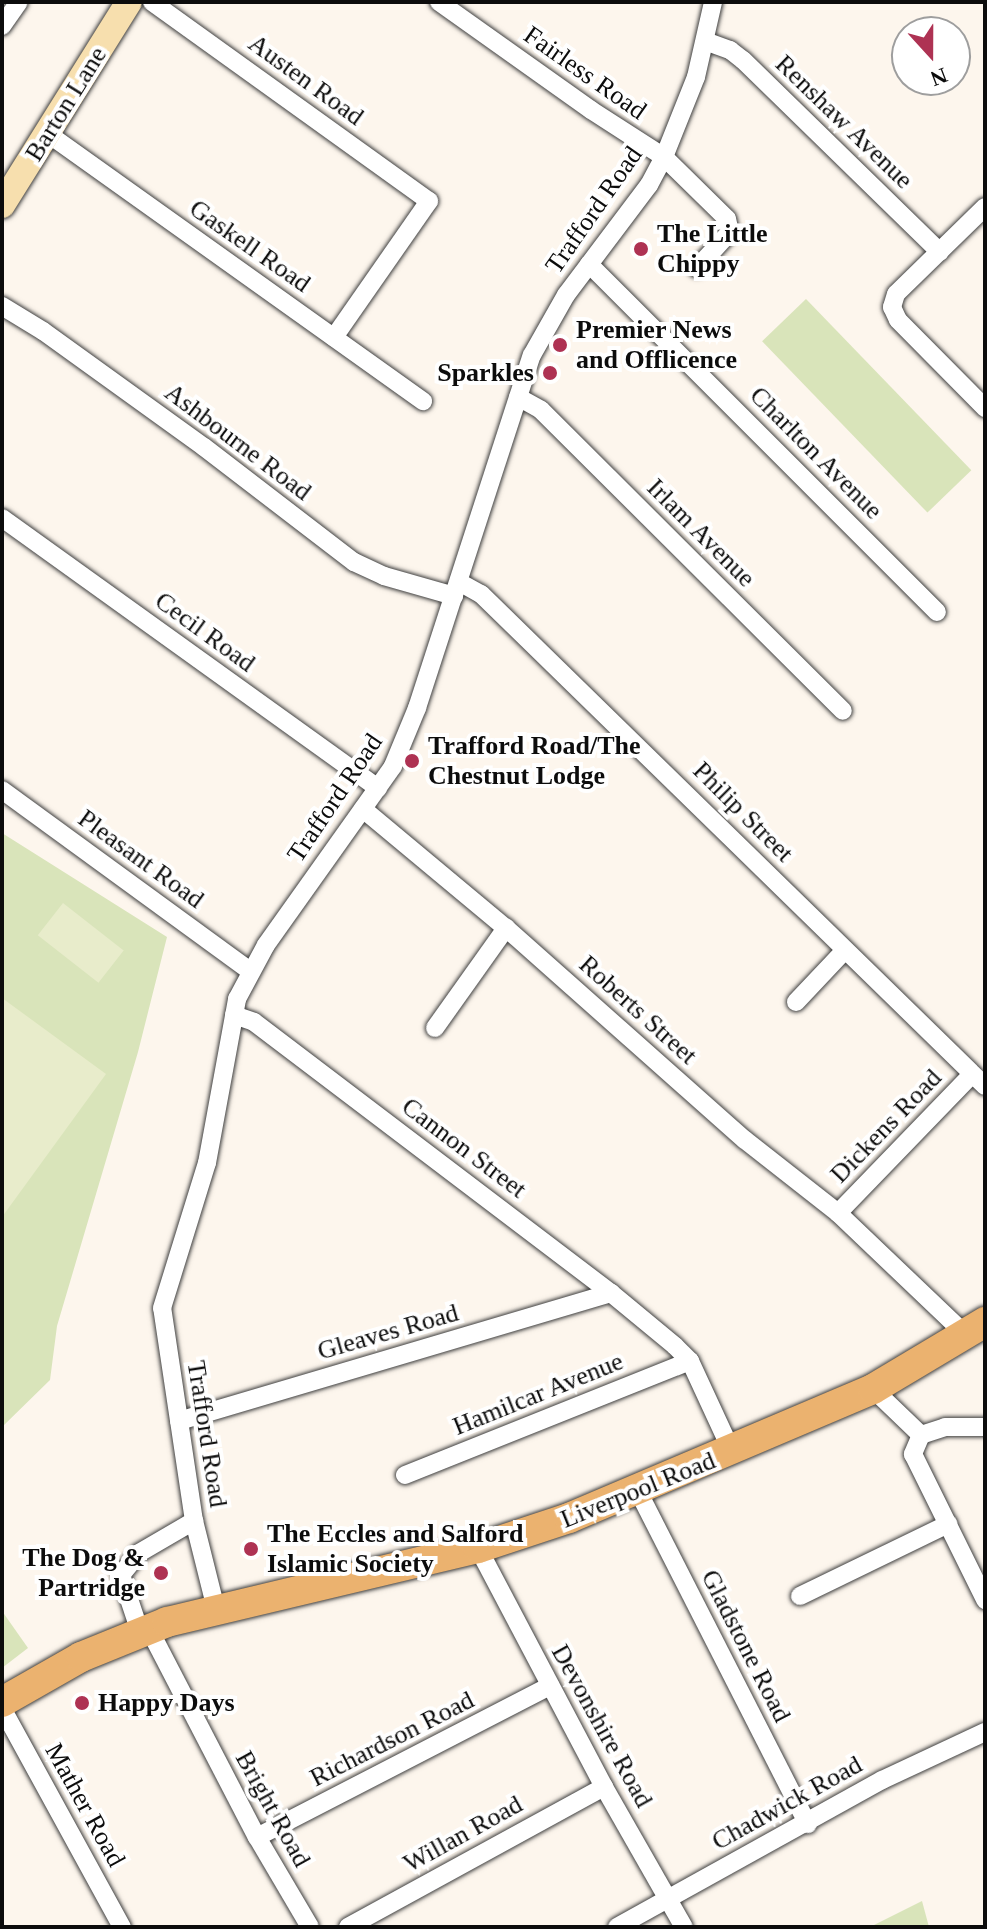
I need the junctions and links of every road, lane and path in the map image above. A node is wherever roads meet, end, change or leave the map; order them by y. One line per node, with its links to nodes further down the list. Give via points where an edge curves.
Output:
1 (129, 2): 8 (main road, Barton Lane)
2 (152, 2): 16 (street, Austen Road, via 429,201)
3 (439, 2): 9 (street, Fairless Road)
4 (713, 2): 7 (street, Trafford Road)
5 (15, 3): 6 (street)
6 (2, 26)
7 (705, 41): 9 (street, Trafford Road); 12 (street, Renshaw Avenue, via 743,60)
8 (47, 133): 10 (main road, Barton Lane); 16 (street, Gaskell Road)
9 (664, 157): 13 (street, Trafford Road); 14 (street, Fairless Road, via 730,225 726,239)
10 (2, 205)
11 (985, 207): 12 (street)
12 (940, 252): 19 (street, via 896,294 892,307 898,320)
13 (589, 264): 17 (street, Trafford Road, via 547,325); 22 (street, Charlton Avenue)
14 (697, 268)
15 (2, 306): 21 (street, Ashbourne Road, via 204,447 354,562 384,576)
16 (334, 337): 18 (street, Gaskell Road)
17 (518, 397): 21 (street, Trafford Road); 23 (street, Irlam Avenue, via 541,410)
18 (423, 401)
19 (985, 408)
20 (2, 518): 24 (street, Cecil Road)
21 (457, 589): 24 (street, Trafford Road, via 404,741); 28 (street, Philip Street, via 481,594)
22 (937, 612)
23 (843, 711)
24 (378, 788): 26 (street, Trafford Road)
25 (2, 790): 29 (street, Pleasant Road)
26 (363, 809): 27 (street, Roberts Street); 29 (street, Trafford Road)
27 (506, 928): 32 (street); 34 (street, Roberts Street, via 745,1140)
28 (845, 950): 30 (street); 33 (street, Philip Street)
29 (250, 971): 31 (street, Trafford Road)
30 (796, 1002)
31 (234, 1015): 35 (street, Cannon Street, via 254,1022); 39 (street, Trafford Road, via 207,1163 162,1308)
32 (435, 1028)
33 (978, 1080): 34 (street, Dickens Road)
34 (838, 1213): 36 (street, Roberts Street)
35 (611, 1293): 37 (street, Cannon Street); 39 (street, Gleaves Road)
36 (975, 1328): 38 (main road, Liverpool Road)
37 (690, 1361): 42 (street); 43 (street, Hamilcar Avenue)
38 (873, 1389): 41 (street); 42 (main road, Liverpool Road)
39 (179, 1421): 45 (street, Trafford Road)
40 (985, 1427): 41 (street, via 945,1427)
41 (921, 1435): 46 (street, via 913,1454)
42 (732, 1452): 44 (main road, Liverpool Road)
43 (405, 1475)
44 (638, 1491): 47 (main road, Liverpool Road); 56 (street, Gladstone Road)
45 (194, 1521): 50 (street, Trafford Road); 51 (street, Bright Road, via 139,1553 121,1575)
46 (948, 1524): 48 (street); 49 (street)
47 (478, 1548): 50 (main road, Liverpool Road); 52 (street, Devonshire Road)
48 (800, 1596)
49 (985, 1600)
50 (216, 1609): 51 (main road, Liverpool Road)
51 (144, 1630): 53 (main road, Liverpool Road, via 81,1657); 57 (street, Bright Road)
52 (550, 1686): 55 (street, Devonshire Road); 57 (street, Richardson Road)
53 (2, 1705): 59 (street, Mather Road)
54 (985, 1732): 56 (street, Chadwick Road, via 882,1780)
55 (604, 1787): 58 (street, Devonshire Road); 61 (street, Willan Road)
56 (808, 1824): 58 (street, Chadwick Road)
57 (257, 1837): 60 (street, Bright Road)
58 (668, 1898): 62 (street, Chadwick Road); 63 (street, Devonshire Road)
59 (122, 1927)
60 (310, 1927)
61 (348, 1927)
62 (617, 1927)
63 (684, 1927)

